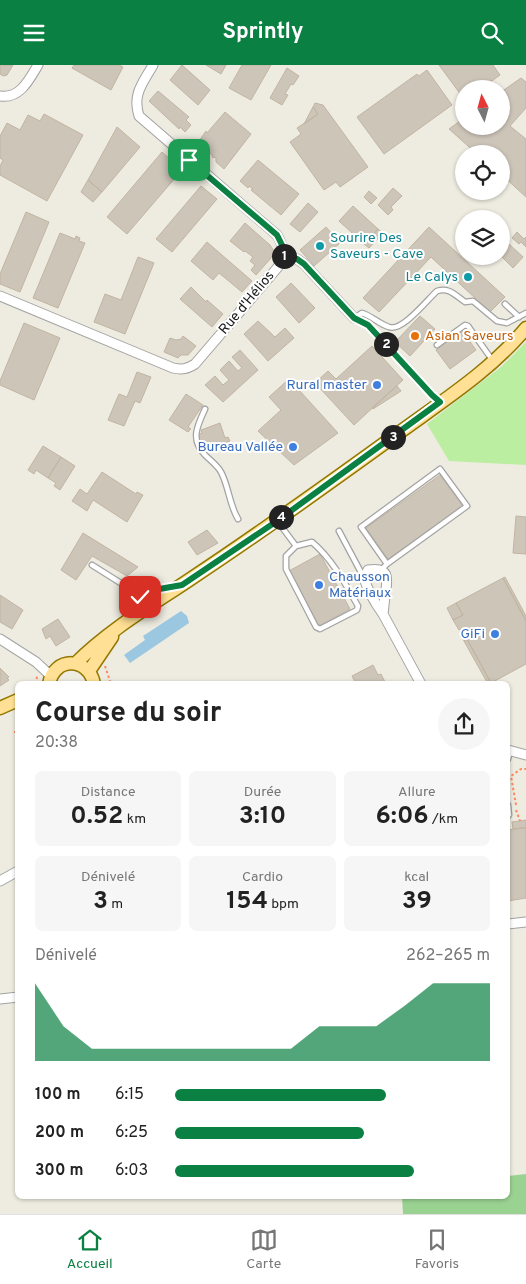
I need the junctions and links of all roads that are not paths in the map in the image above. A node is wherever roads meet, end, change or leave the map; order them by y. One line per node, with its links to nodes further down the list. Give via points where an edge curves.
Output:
1 (38, 65): 3 (street, via 21,90 14,95)
2 (153, 65): 4 (street, via 138,91 139,116 277,235)
3 (0, 96)
4 (284, 256): 5 (street, Rue d'Hélios, via 195,364 181,370); 9 (street, via 304,264)
5 (0, 296)
6 (505, 304): 8 (lane)
7 (526, 313): 8 (lane)
8 (519, 317): 9 (lane, via 507,323 497,321 473,301 465,302 444,289 437,291 402,326 393,329 362,313)
9 (354, 318)
10 (526, 328): 12 (main road)
11 (437, 345): 12 (lane, via 465,325)
12 (493, 361): 15 (main road)
13 (205, 409): 14 (lane, via 195,435 203,453 221,472)
14 (238, 519)
15 (277, 521): 17 (lane); 21 (main road)
16 (339, 531): 20 (lane)
17 (296, 547): 17 (lane, via 312,542 324,552 358,606 357,610 320,629 316,627 286,569 286,557)
18 (92, 565): 22 (lane, via 127,587)
19 (384, 567): 19 (lane, via 361,527 440,469 467,506); 20 (street, via 368,570); 23 (street, via 388,580)
20 (364, 579): 23 (street)
21 (182, 585): 22 (lane); 24 (main road)
22 (144, 593): 24 (lane)
23 (383, 614): 30 (street)
24 (122, 625): 26 (main road); 27 (main road)
25 (0, 639): 28 (street, via 36,661)
26 (76, 663): 27 (main road); 28 (main road, via 67,663)
27 (89, 671): 29 (main road)
28 (53, 676)
29 (93, 681)
30 (419, 681)
31 (15, 701): 32 (main road)
32 (0, 707)
33 (15, 709): 34 (main road)
34 (0, 711)
35 (510, 753): 36 (street)
36 (526, 755)
37 (15, 873): 38 (street)
38 (0, 881)
39 (526, 922): 40 (street)
40 (510, 925)
41 (15, 997): 42 (street)
42 (0, 999)

